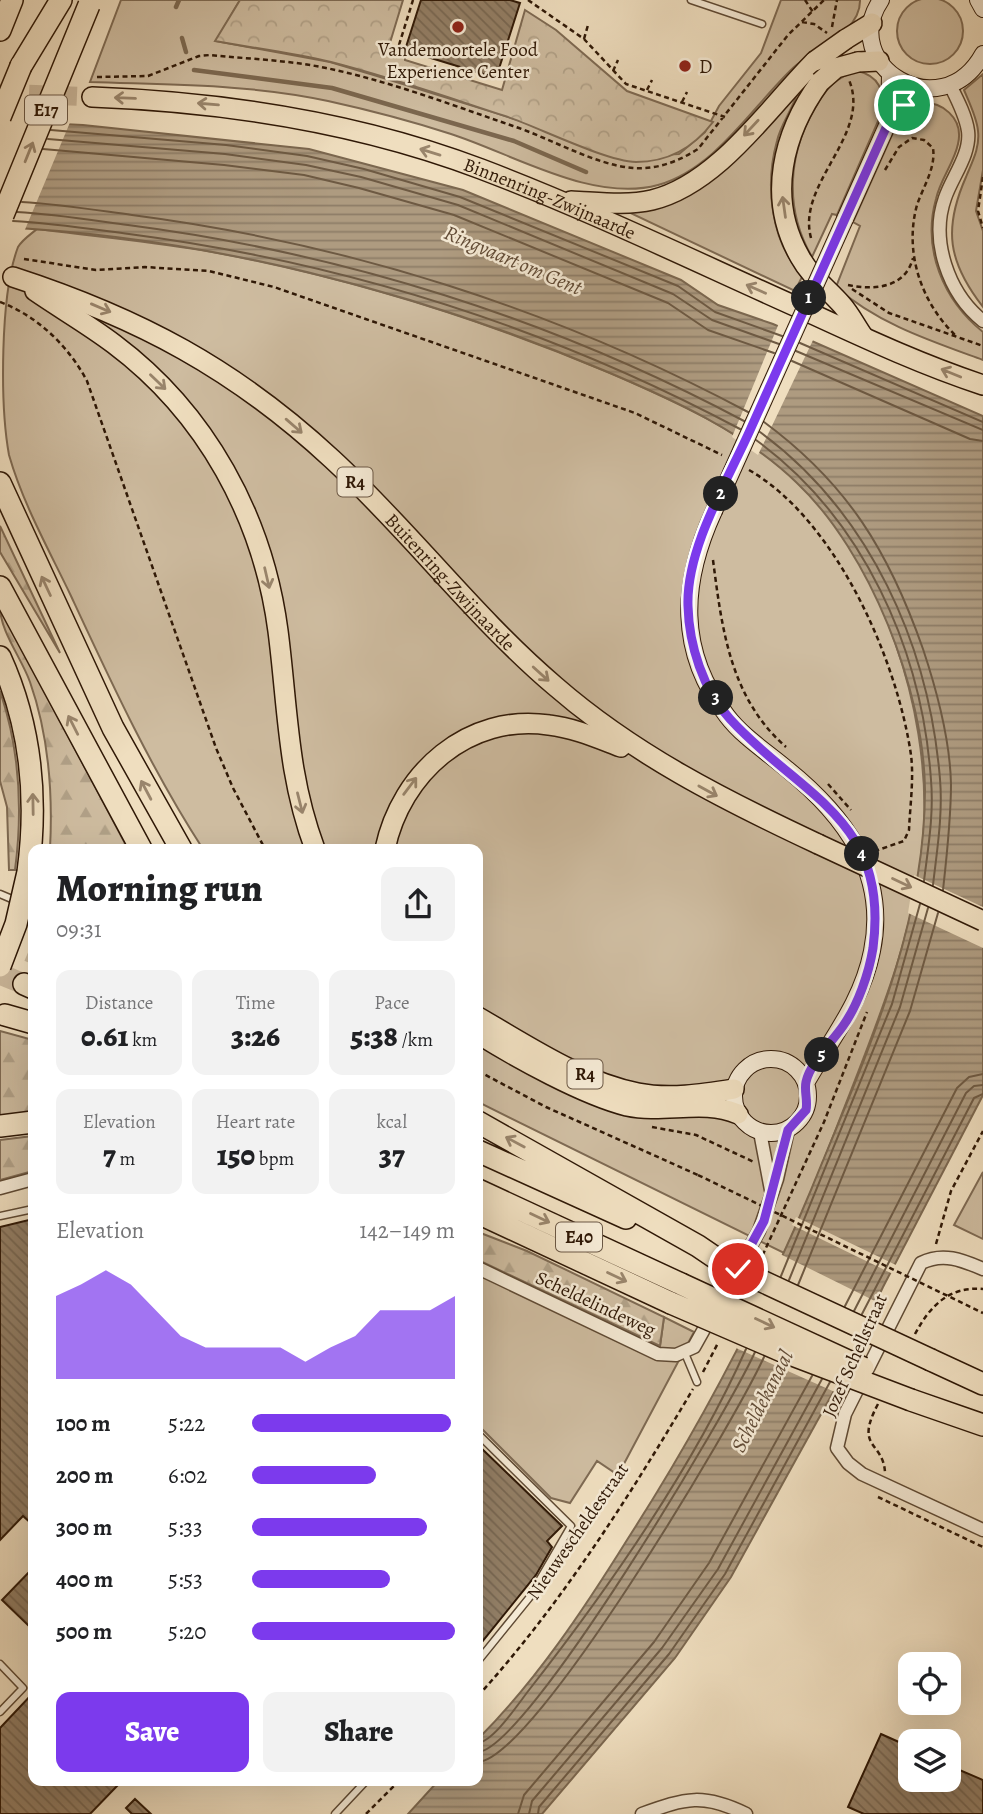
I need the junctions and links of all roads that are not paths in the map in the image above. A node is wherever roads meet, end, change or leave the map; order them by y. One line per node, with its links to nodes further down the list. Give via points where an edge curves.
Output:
1 (691, 0): 9 (lane)
2 (881, 0): 8 (main road)
3 (978, 0): 7 (main road)
4 (12, 1): 10 (highway)
5 (53, 2): 16 (highway, E17, bridge)
6 (90, 2): 19 (highway, E17, one-way to 6, bridge)
7 (983, 9)
8 (872, 23): 12 (main road, via 874,49); 18 (highway, one-way to 18, bridge, via 815,61 698,180 638,202)
9 (762, 24)
10 (0, 30)
11 (983, 54): 13 (main road, via 964,78)
12 (885, 68): 14 (main road, via 905,84); 17 (main road); 21 (highway, one-way to 12, bridge, via 842,305 799,257 782,195 785,153 794,122 820,82 836,68 858,62)
13 (950, 85): 14 (main road); 20 (street, via 968,131 944,200 942,249 948,275)
14 (922, 89): 17 (main road)
15 (92, 97): 18 (highway, Binnenring-Zwijnaarde, one-way to 15, via 451,158 295,118 223,106)
16 (0, 117)
17 (889, 121): 41 (main road, bridge, via 714,511 695,558 688,606 692,644 705,681 728,718 822,798 861,852 871,877 873,949 857,998)
18 (563, 201): 21 (highway, Binnenring-Zwijnaarde, one-way to 18)
19 (1, 221)
20 (983, 321)
21 (863, 337): 22 (highway, Binnenring-Zwijnaarde, one-way to 21)
22 (983, 385)
23 (0, 483): 29 (highway, one-way to 23, via 113,728)
24 (0, 587): 28 (highway, one-way to 24)
25 (0, 657): 27 (highway, one-way to 25, bridge, via 29,752)
26 (649, 757): 30 (highway, Buitenring-Zwijnaarde / R4, via 603,725 513,649 402,529 283,416 231,378 150,331 81,299 13,277 114,344 164,388 197,426 240,496 267,575 293,772); 31 (highway, R4, one-way to 26, via 398,806 419,774 463,739 494,728 547,724); 35 (highway, Buitenring-Zwijnaarde / R4, one-way to 35, bridge, via 709,792)
27 (31, 844)
28 (137, 844)
29 (178, 844)
30 (314, 844)
31 (387, 844)
32 (28, 872): 36 (highway, one-way to 32, bridge)
33 (0, 894): 34 (lane)
34 (28, 906)
35 (983, 921)
36 (0, 966)
37 (5, 1015): 39 (highway)
38 (483, 1020): 44 (highway, R4, via 617,1088 664,1096)
39 (28, 1022)
40 (483, 1037): 45 (highway, R4, via 585,1090 626,1105 671,1110 713,1107)
41 (830, 1044): 42 (main road); 43 (main road)
42 (791, 1065): 43 (main road); 44 (main road, via 780,1060 756,1062 746,1068)
43 (806, 1083): 49 (main road, via 806,1110)
44 (734, 1089): 45 (main road)
45 (737, 1114): 50 (main road)
46 (28, 1123): 48 (highway)
47 (483, 1125): 59 (highway, one-way to 47)
48 (0, 1126)
49 (788, 1130): 50 (main road); 55 (street)
50 (760, 1132): 55 (street)
51 (483, 1153): 59 (highway, E40)
52 (28, 1180): 53 (street)
53 (0, 1188)
54 (483, 1192): 66 (highway, E40, one-way to 66, bridge)
55 (772, 1196): 60 (street, via 759,1231)
56 (28, 1210): 57 (lane)
57 (0, 1216)
58 (483, 1217): 66 (highway, one-way to 66, bridge, via 782,1351)
59 (697, 1249): 60 (highway, E40)
60 (731, 1266): 63 (street, via 694,1347); 65 (highway, E40, bridge)
61 (983, 1269): 69 (street, Jozef Schellstraat, via 948,1257 921,1263 845,1414 837,1448 848,1463 881,1484)
62 (483, 1270): 63 (street, Scheldelindeweg, via 658,1354)
63 (684, 1351): 64 (lane)
64 (697, 1382)
65 (983, 1384)
66 (913, 1396): 67 (highway, E40)
67 (983, 1424)
68 (483, 1439): 70 (lane, via 571,1525 529,1598)
69 (983, 1530)
70 (483, 1655)
71 (0, 1664): 72 (lane, via 23,1688)
72 (0, 1712)
73 (361, 1786): 74 (lane)
74 (335, 1814)
75 (642, 1814): 76 (street, via 682,1800 720,1801)
76 (746, 1814)

